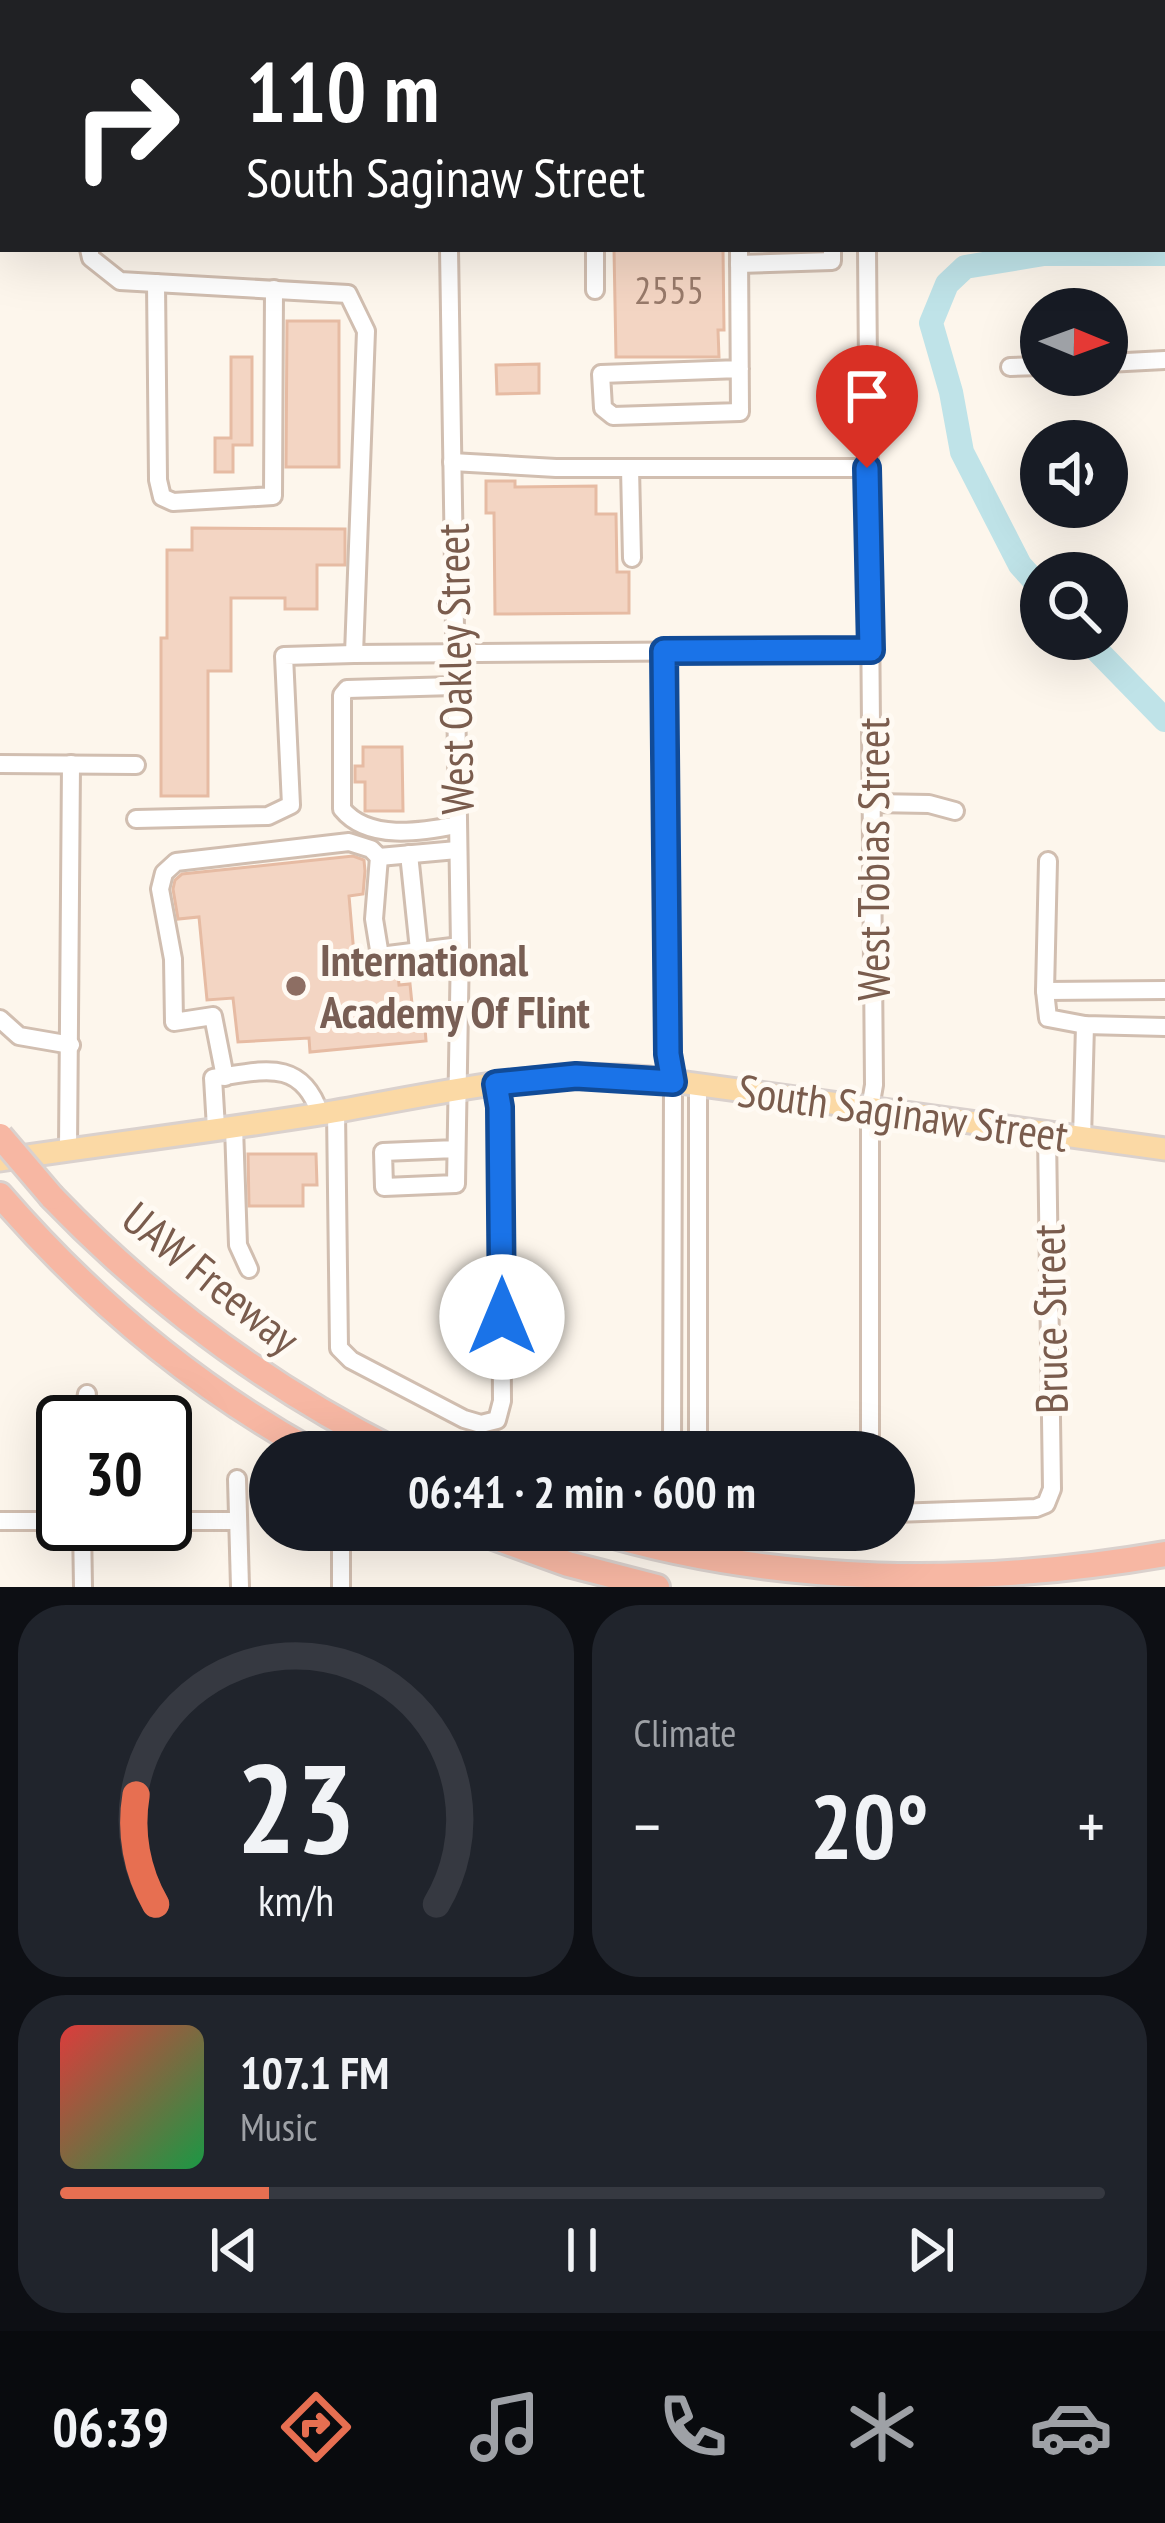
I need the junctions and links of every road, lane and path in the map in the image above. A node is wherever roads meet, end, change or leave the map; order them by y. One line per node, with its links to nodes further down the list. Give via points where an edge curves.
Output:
1 (90, 252): 7 (street, via 120,281)
2 (448, 252): 15 (street, West Oakley Street)
3 (595, 252): 9 (street)
4 (832, 252): 6 (street, via 832,261)
5 (867, 252): 17 (street, West Tobias Street)
6 (739, 256): 14 (street)
7 (156, 283): 8 (street); 8 (street, via 158,480 162,497 173,502 273,496)
8 (274, 289): 22 (street, via 348,294 367,331)
9 (595, 290)
10 (1165, 360): 11 (street)
11 (1128, 362)
12 (1010, 367): 13 (street)
13 (1020, 367)
14 (740, 369): 14 (street, via 740,412 614,416 602,408 601,374)
15 (452, 462): 16 (street); 21 (street, West Oakley Street)
16 (630, 468): 17 (street); 18 (street)
17 (867, 468): 19 (street, West Tobias Street)
18 (632, 557)
19 (871, 650): 20 (street); 27 (street, West Tobias Street)
20 (664, 651): 21 (street); 44 (street)
21 (455, 652): 22 (street); 23 (street, West Oakley Street)
22 (354, 654): 29 (street, via 284,656 292,805 268,816)
23 (455, 686): 30 (street, West Oakley Street); 30 (street, via 347,688 342,809 399,832)
24 (0, 764): 25 (street)
25 (71, 764): 26 (street); 42 (street)
26 (136, 765)
27 (873, 803): 28 (street); 48 (street, West Tobias Street)
28 (955, 811)
29 (136, 819)
30 (457, 824): 31 (street, West Oakley Street)
31 (457, 850): 32 (street); 35 (street, West Oakley Street)
32 (409, 854): 33 (street); 36 (street)
33 (379, 857): 36 (street, via 380,956); 43 (street, via 349,842 176,862 164,873 174,1022 213,1016)
34 (1048, 861): 38 (street)
35 (460, 946): 36 (street); 47 (street, West Oakley Street)
36 (422, 950)
37 (1165, 990): 38 (street)
38 (1045, 991): 40 (street, via 1048,1018)
39 (0, 1019): 42 (street, via 20,1036)
40 (1084, 1025): 41 (street); 53 (street)
41 (1165, 1027)
42 (71, 1045): 56 (street)
43 (225, 1077): 49 (street, via 291,1074); 50 (street, via 213,1078)
44 (673, 1082): 45 (main road, South Saginaw Street, via 576,1076); 46 (main road, South Saginaw Street); 60 (street)
45 (496, 1084): 47 (main road, South Saginaw Street); 49 (street, via 502,1401 497,1420 481,1424 341,1352)
46 (698, 1085): 48 (main road, South Saginaw Street); 61 (street)
47 (460, 1089): 49 (main road, South Saginaw Street); 54 (street, West Oakley Street)
48 (870, 1108): 51 (main road, South Saginaw Street); 66 (street, West Tobias Street)
49 (328, 1112): 50 (main road, South Saginaw Street)
50 (225, 1127): 56 (main road, South Saginaw Street); 59 (street, via 238,1245)
51 (1047, 1134): 53 (main road, South Saginaw Street); 68 (street, Bruce Street, via 1052,1489 1036,1508)
52 (0, 1136): 63 (highway, UAW Freeway, bridge, via 114,1259 195,1329)
53 (1082, 1138): 55 (main road, South Saginaw Street)
54 (456, 1149): 54 (street, via 456,1184 384,1187 383,1153)
55 (1165, 1149)
56 (68, 1150): 57 (main road, South Saginaw Street)
57 (0, 1160)
58 (4, 1200): 62 (highway, UAW Freeway, via 145,1338)
59 (249, 1269)
60 (671, 1302): 61 (street); 64 (street)
61 (696, 1303): 65 (street)
62 (276, 1431)
63 (358, 1431)
64 (672, 1431)
65 (698, 1431)
66 (870, 1431)
67 (237, 1478): 72 (street)
68 (915, 1512)
69 (0, 1521): 70 (street)
70 (36, 1521)
71 (192, 1521): 72 (street)
72 (238, 1521): 79 (street)
73 (82, 1551): 78 (street)
74 (341, 1551): 80 (street)
75 (532, 1551): 81 (highway)
76 (678, 1551): 77 (highway, via 847,1575 1006,1574)
77 (1165, 1554)
78 (83, 1587)
79 (240, 1587)
80 (341, 1587)
81 (657, 1587)

